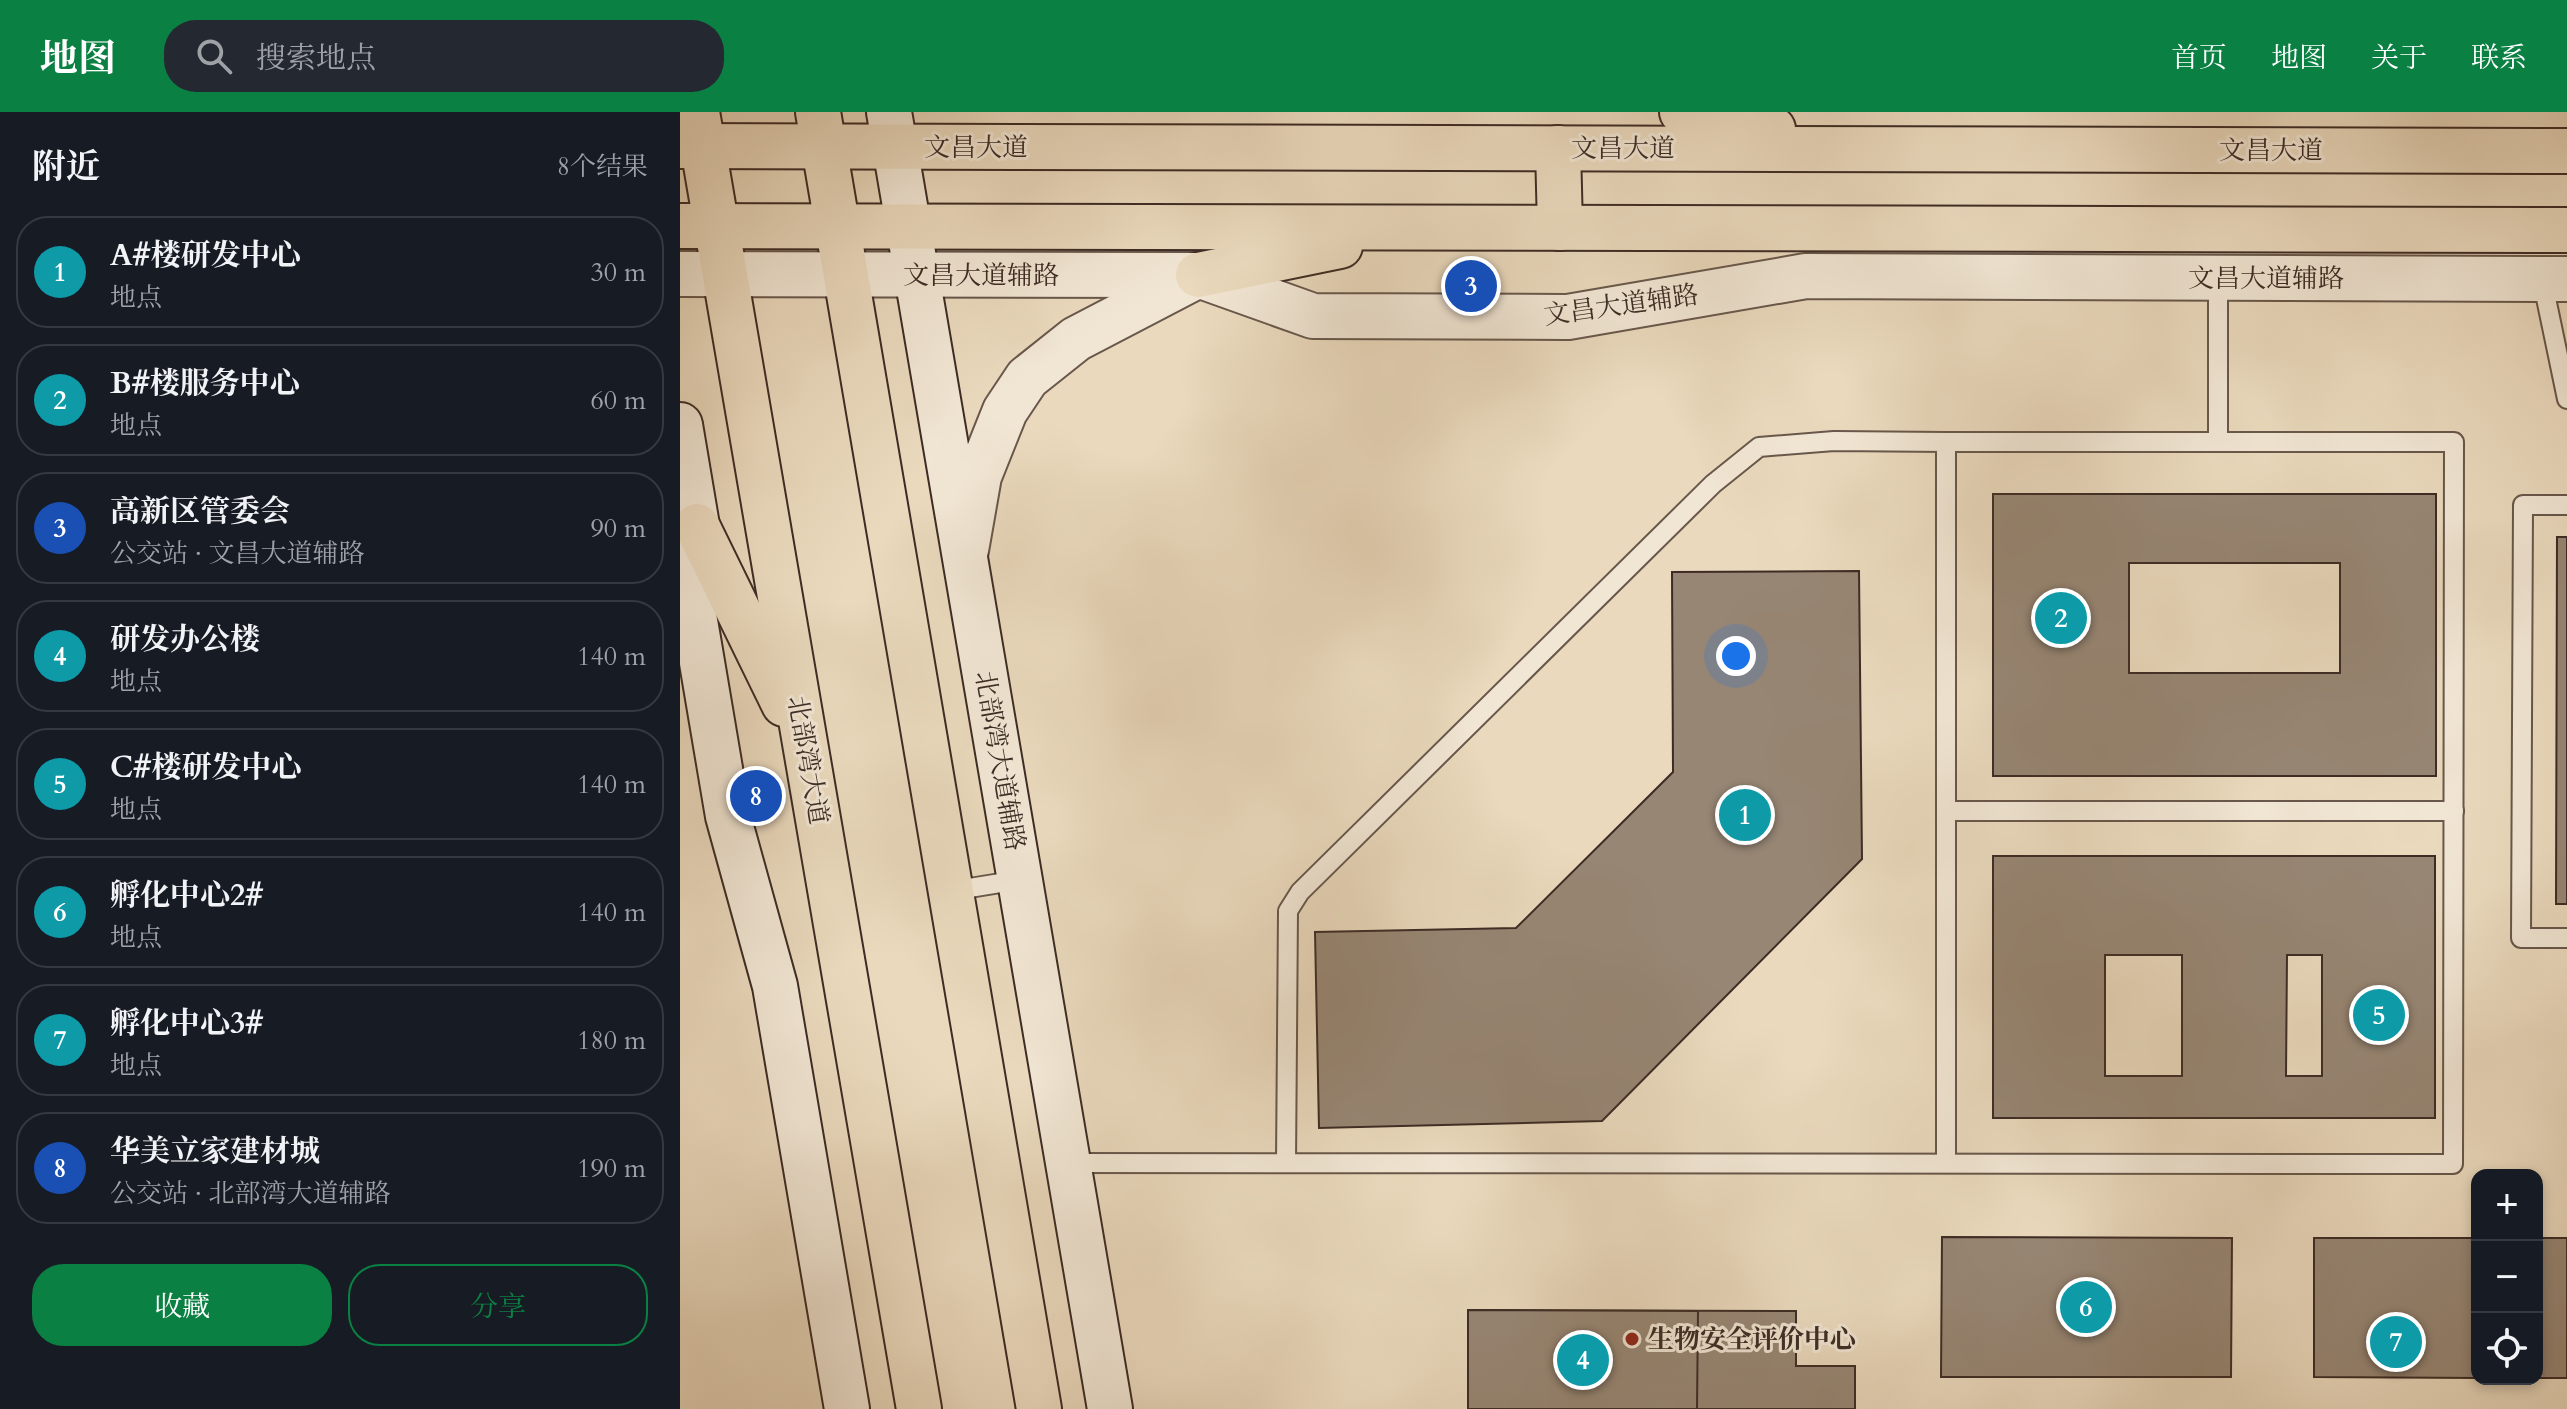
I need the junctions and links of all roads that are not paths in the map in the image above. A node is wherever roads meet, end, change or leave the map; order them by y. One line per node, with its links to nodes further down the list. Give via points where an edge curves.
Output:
1 (1682, 112): 6 (main road)
2 (821, 129): 3 (main road, 文昌大道); 4 (main road, 文昌大道); 9 (main road)
3 (892, 129): 5 (main road, 文昌大道); 10 (main road, 北部湾大道辅路)
4 (693, 135): 8 (main road, 北部湾大道)
5 (1558, 148): 6 (main road, 文昌大道); 12 (main road)
6 (1882, 149): 7 (main road, 文昌大道)
7 (2567, 151)
8 (698, 226): 9 (main road); 15 (main road, 北部湾大道)
9 (837, 226): 10 (main road); 16 (main road)
10 (909, 226): 11 (main road); 17 (main road, 北部湾大道辅路)
11 (1433, 228): 12 (main road); 18 (main road)
12 (1560, 228): 13 (main road)
13 (2567, 230)
14 (680, 274): 15 (main road, 文昌大道辅路)
15 (725, 274): 16 (main road, 文昌大道辅路); 28 (main road, 北部湾大道)
16 (846, 274): 17 (main road, 文昌大道辅路); 32 (main road)
17 (917, 275): 18 (main road, 文昌大道辅路); 27 (main road, 北部湾大道辅路)
18 (1198, 275): 19 (main road, 文昌大道辅路, via 1313,316 1457,317 1568,317 1806,276); 27 (main road, via 1076,339 1027,378 1005,411 979,476)
19 (2218, 277): 20 (main road, 文昌大道辅路); 24 (lane)
20 (2554, 279): 21 (lane)
21 (2567, 399)
22 (680, 425): 26 (main road)
23 (1946, 442): 24 (lane); 29 (lane); 35 (lane, via 1759,447 1713,484 1300,892 1288,911)
24 (2218, 442): 30 (lane, via 2454,442)
25 (2567, 505): 33 (lane, via 2523,505 2521,938)
26 (689, 510): 28 (main road); 37 (main road, via 694,615 728,816 775,986)
27 (965, 556): 31 (main road, 北部湾大道辅路)
28 (806, 751): 38 (main road, 北部湾大道)
29 (1946, 811): 30 (lane); 36 (lane)
30 (2454, 811): 36 (lane, via 2453,1164)
31 (1020, 880): 32 (lane); 34 (main road, 北部湾大道辅路)
32 (951, 891): 39 (main road)
33 (2567, 938)
34 (1068, 1163): 35 (lane); 40 (main road, 北部湾大道辅路)
35 (1286, 1163): 36 (lane)
36 (1946, 1163)
37 (847, 1409)
38 (919, 1409)
39 (1039, 1409)
40 (1110, 1409)

